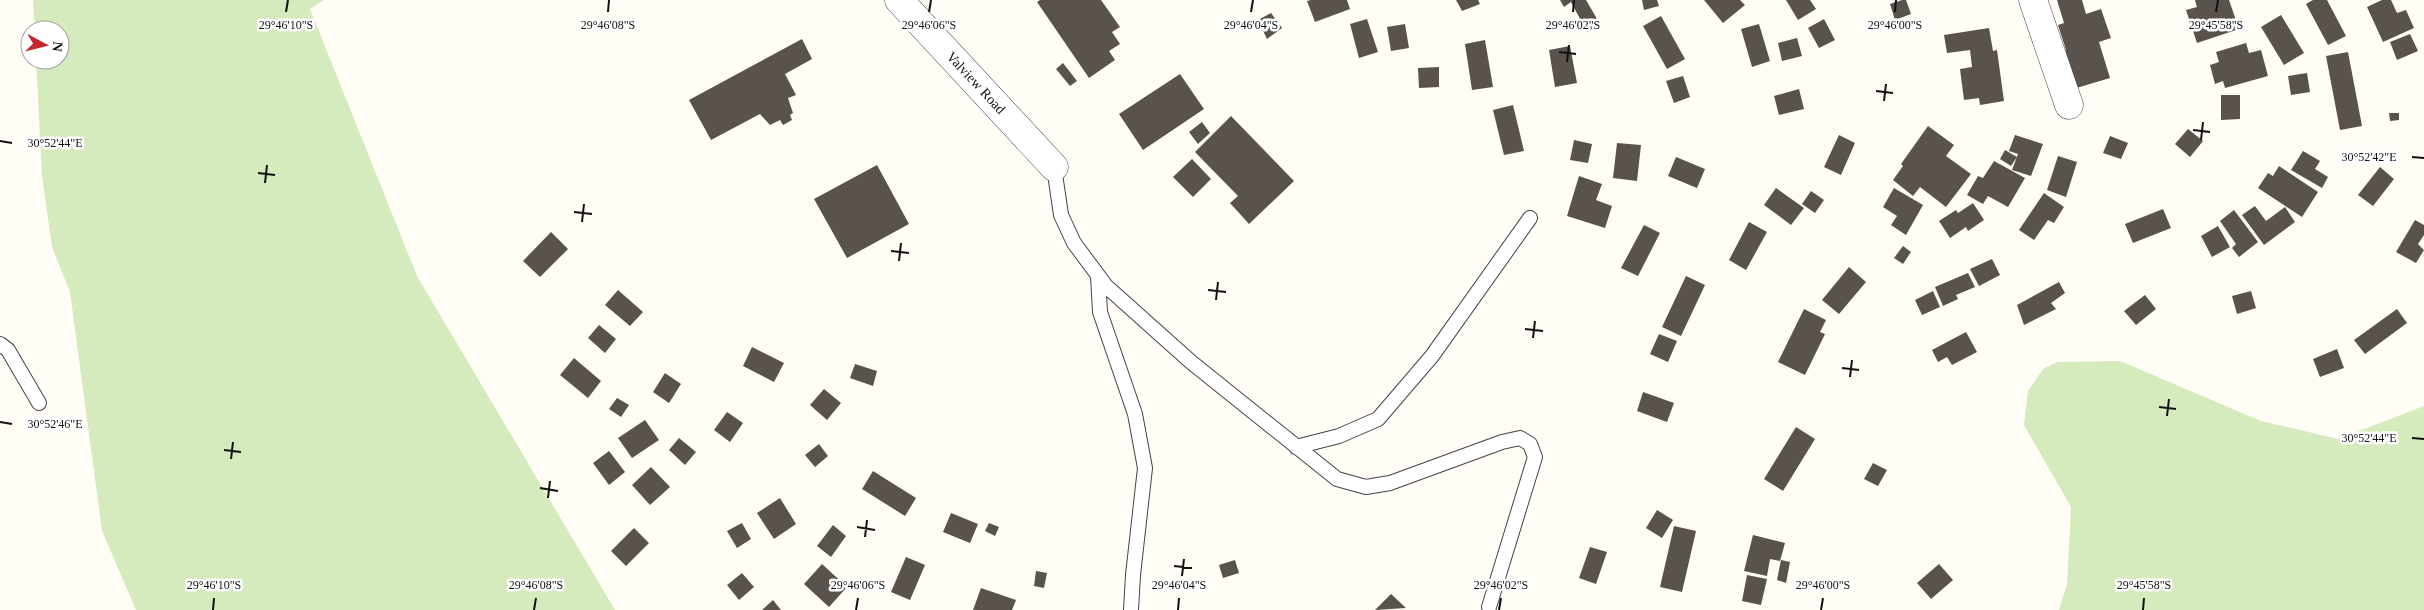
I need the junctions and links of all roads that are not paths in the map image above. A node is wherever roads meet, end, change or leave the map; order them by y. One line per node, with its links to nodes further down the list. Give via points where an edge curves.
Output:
1 (899, 0): 4 (street, Valview Road)
2 (2033, 0): 3 (street)
3 (2069, 105)
4 (1054, 167): 6 (lane, via 1061,215 1074,243)
5 (1530, 218): 9 (lane, via 1432,356 1378,419 1339,436)
6 (1098, 275): 9 (lane, via 1106,286 1191,362); 11 (lane, via 1100,312 1135,414 1145,468)
7 (0, 344): 8 (lane, via 8,350)
8 (39, 404)
9 (1296, 447): 10 (lane, via 1337,479 1366,486 1390,484 1502,442 1520,438 1530,444 1535,457)
10 (1489, 607)
11 (1131, 610)

